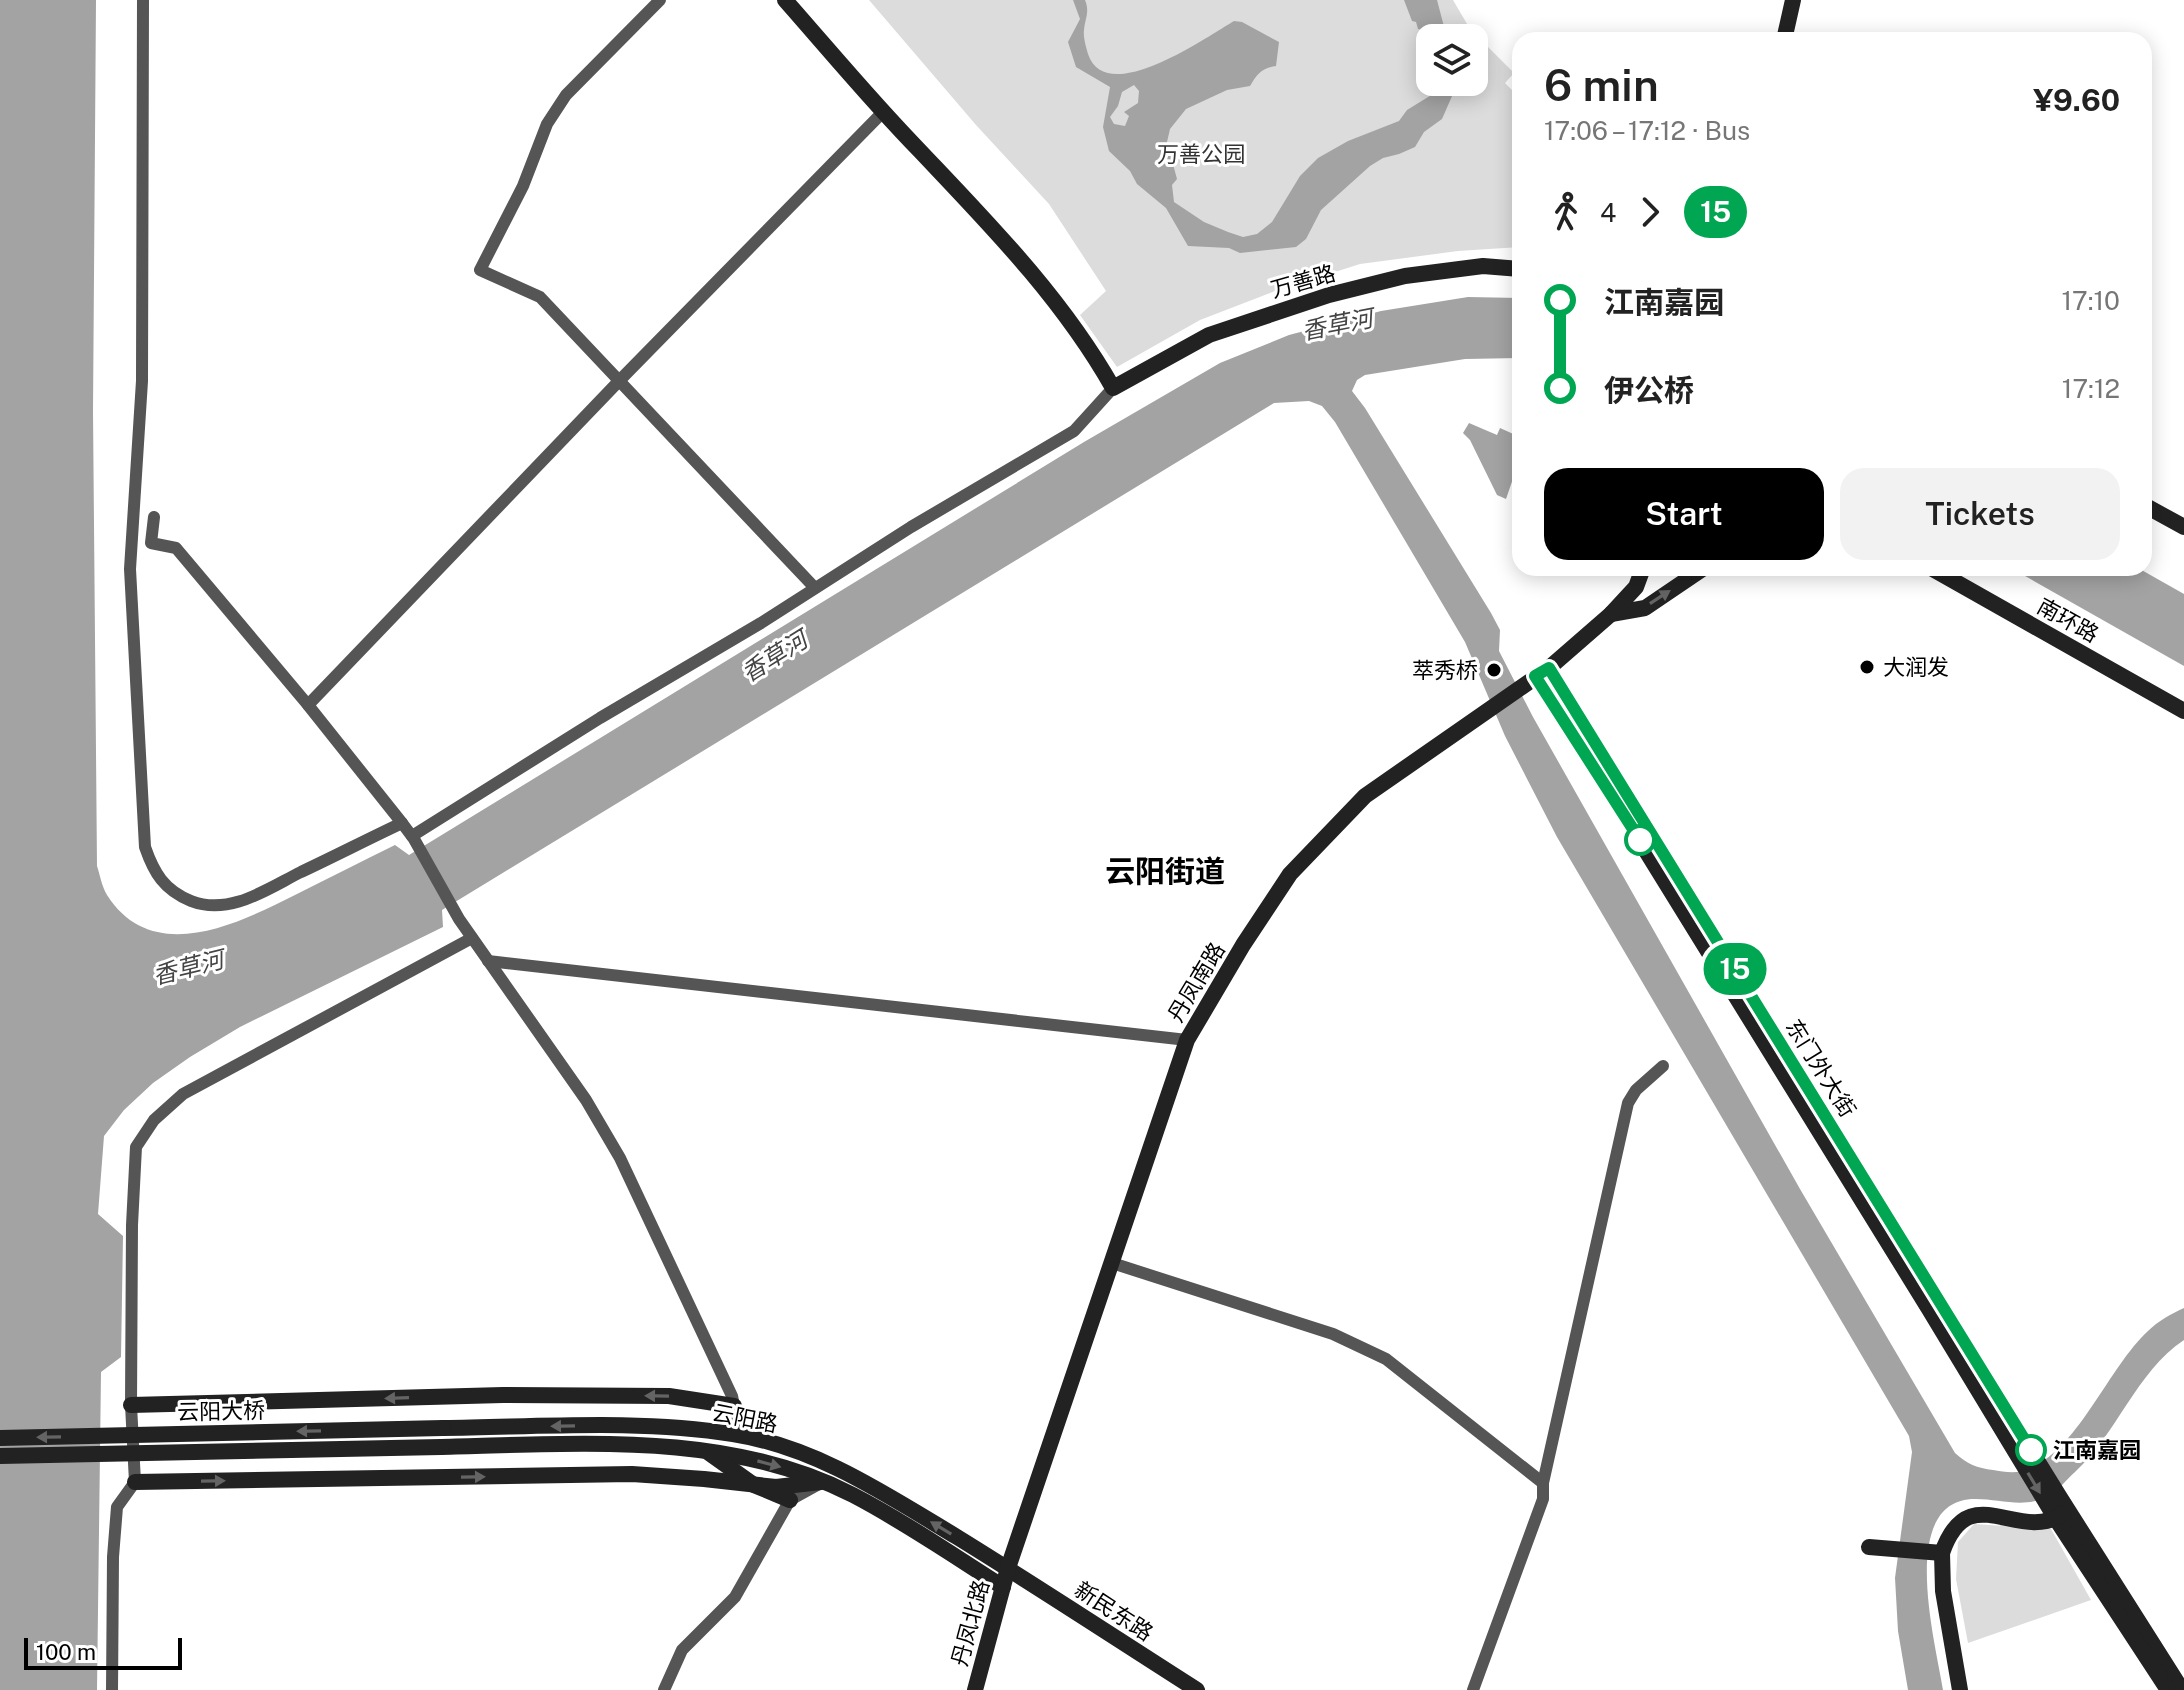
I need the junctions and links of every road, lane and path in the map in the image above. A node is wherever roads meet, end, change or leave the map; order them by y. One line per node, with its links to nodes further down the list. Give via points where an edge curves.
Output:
1 (143, 0): 21 (street, via 142,381 130,569 145,847 167,888 202,905 224,906)
2 (660, 0): 8 (street, via 566,95 547,124 523,186 480,270 540,297)
3 (785, 0): 6 (street)
4 (1793, 0): 5 (street)
5 (1786, 32)
6 (883, 112): 8 (street); 9 (street, via 1050,292)
7 (1512, 268): 9 (street, 万善路, via 1483,266 1421,274 1329,295 1209,335)
8 (619, 381): 16 (street); 19 (street)
9 (1113, 388): 16 (street, via 1074,431)
10 (2152, 509): 12 (street)
11 (154, 517): 19 (street, via 151,543 176,548)
12 (2184, 527)
13 (1640, 576): 17 (street, 丹凤南路)
14 (1692, 576): 17 (street, one-way to 14, via 1645,608)
15 (1945, 576): 20 (street, 南环路)
16 (815, 588): 22 (street)
17 (1611, 614): 18 (street, 丹凤南路)
18 (1542, 672): 25 (street, 丹凤南路, via 1365,796 1290,874); 41 (street, 东门外大街)
19 (308, 705): 21 (street)
20 (2184, 711)
21 (402, 823): 22 (street)
22 (413, 838): 23 (street)
23 (472, 938): 24 (street); 28 (street, via 183,1094 154,1120 136,1147)
24 (488, 961): 25 (street); 29 (street, via 586,1100 620,1158)
25 (1187, 1040): 27 (street, 丹凤南路)
26 (1663, 1066): 38 (street, via 1628,1103)
27 (1112, 1263): 38 (street, via 1333,1334 1386,1359); 44 (street, 丹凤南路)
28 (131, 1405): 29 (street, one-way to 28, via 669,1396 533,1395); 36 (street)
29 (734, 1406): 31 (street)
30 (443, 1428): 31 (street, 云阳路, one-way to 30, via 637,1425); 32 (street, 云阳大桥, one-way to 32, bridge)
31 (740, 1436): 44 (street, 云阳路, one-way to 31, via 817,1459)
32 (0, 1438)
33 (441, 1447): 34 (street, 云阳路, via 659,1444); 35 (street, 云阳大桥, bridge)
34 (704, 1450): 37 (street, 云阳路, one-way to 37); 39 (street)
35 (0, 1456)
36 (135, 1482): 39 (street, one-way to 39, via 632,1474); 46 (street, via 117,1507)
37 (821, 1482): 39 (street); 40 (street); 45 (street, 云阳路, via 851,1494)
38 (1543, 1483): 50 (street, via 1543,1499)
39 (754, 1485): 40 (street)
40 (790, 1500): 47 (street, via 735,1597 682,1650)
41 (2058, 1508): 43 (street, via 2040,1523 1969,1516 1958,1522); 52 (street); 53 (street)
42 (1869, 1547): 43 (street)
43 (1940, 1553): 51 (street)
44 (1008, 1568): 45 (street, 丹凤北路); 49 (street, 新民东路)
45 (1003, 1587): 48 (street, 丹凤北路)
46 (112, 1690)
47 (664, 1690)
48 (975, 1690)
49 (1197, 1690)
50 (1473, 1690)
51 (1960, 1690)
52 (2168, 1690)
53 (2182, 1690)

